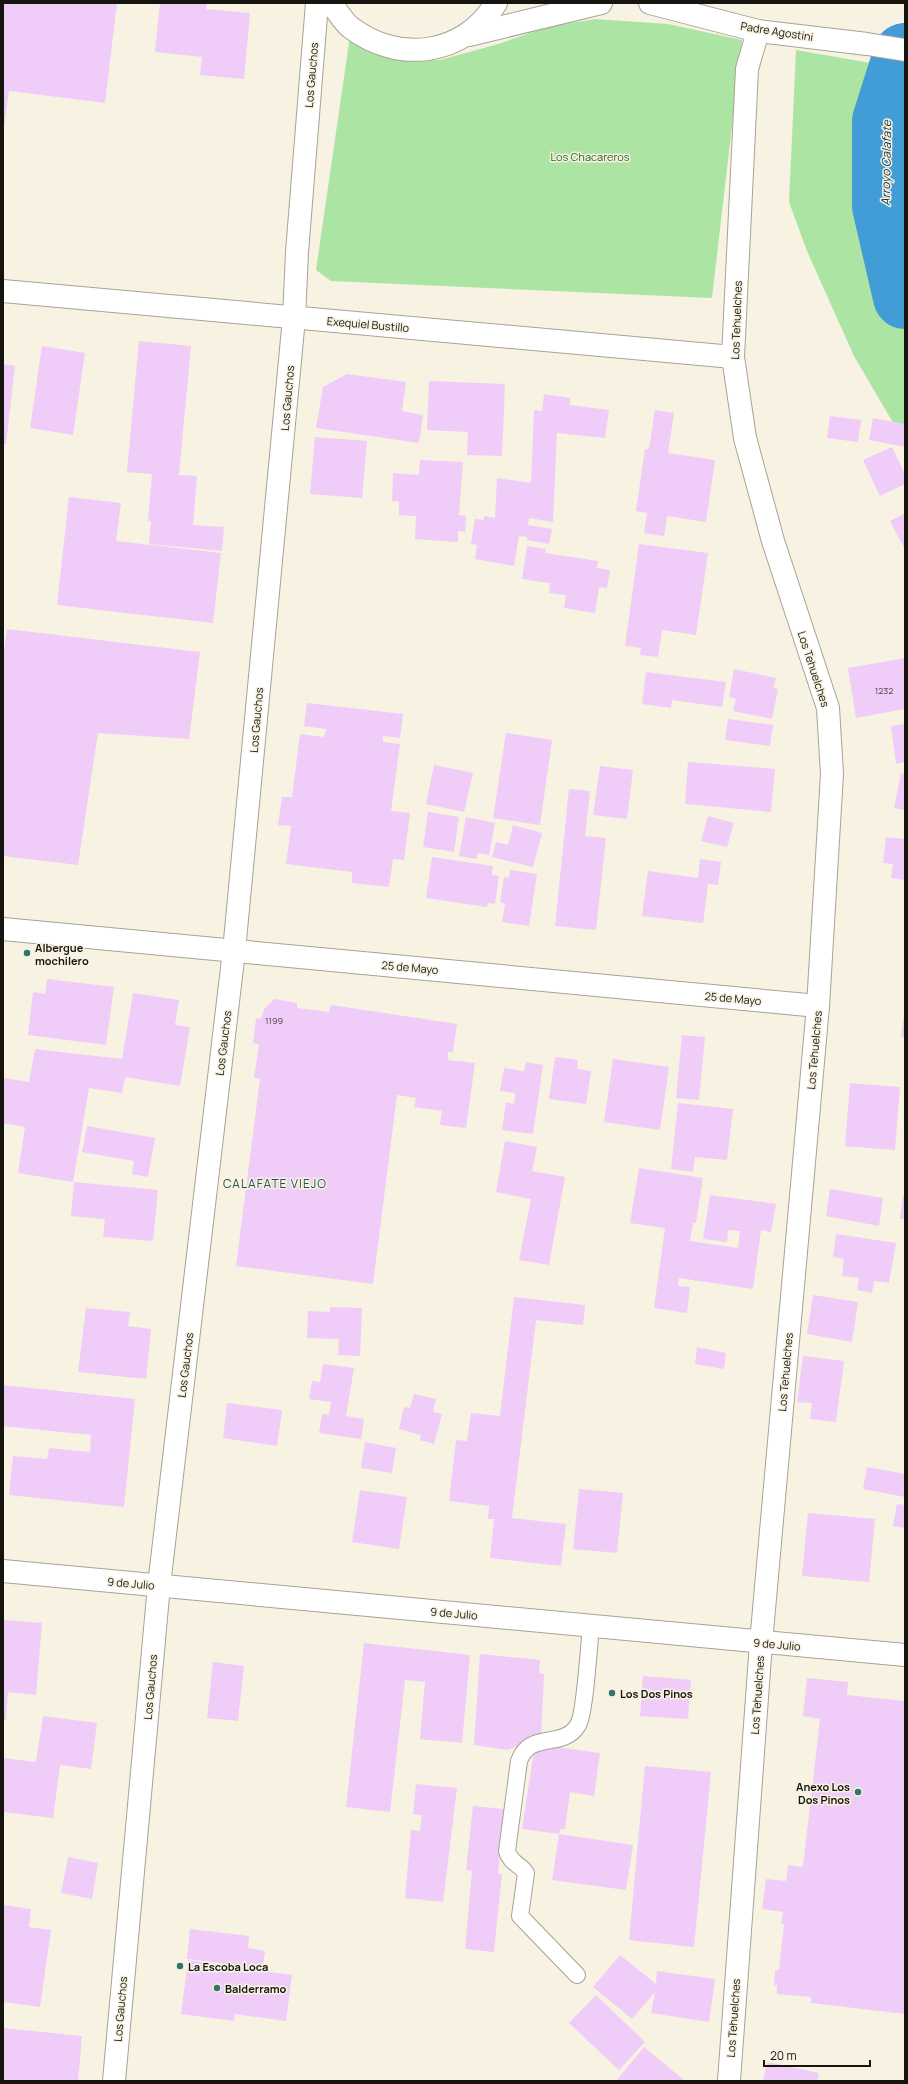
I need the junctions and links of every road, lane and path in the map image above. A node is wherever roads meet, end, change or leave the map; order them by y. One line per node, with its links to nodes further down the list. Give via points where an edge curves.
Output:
1 (317, 3): 10 (street, Los Gauchos)
2 (331, 3): 7 (street, via 349,26 376,43 406,51 437,48)
3 (496, 3): 7 (street, via 488,16)
4 (601, 3): 7 (street)
5 (650, 3): 6 (street, Padre Agostini)
6 (758, 31): 8 (street, Padre Agostini); 11 (street, Los Tehuelches, via 747,69)
7 (466, 36)
8 (905, 50)
9 (3, 291): 10 (street, Exequiel Bustillo)
10 (294, 318): 11 (street, Exequiel Bustillo); 13 (street, Los Gauchos)
11 (733, 356): 14 (street, Los Tehuelches, via 747,446 773,541 828,708 832,774)
12 (3, 929): 13 (street, 25 de Mayo)
13 (234, 951): 14 (street, 25 de Mayo); 16 (street, Los Gauchos)
14 (818, 1006): 18 (street, Los Tehuelches)
15 (3, 1571): 16 (street, 9 de Julio)
16 (159, 1585): 17 (street, 9 de Julio); 21 (street, Los Gauchos)
17 (591, 1626): 18 (street, 9 de Julio); 20 (lane, via 579,1724 566,1737 535,1743 524,1751 519,1761 508,1851 509,1857 523,1869 527,1878 520,1916)
18 (761, 1642): 19 (street, 9 de Julio); 22 (street, Los Tehuelches)
19 (905, 1655)
20 (577, 1975)
21 (114, 2081)
22 (729, 2081)

